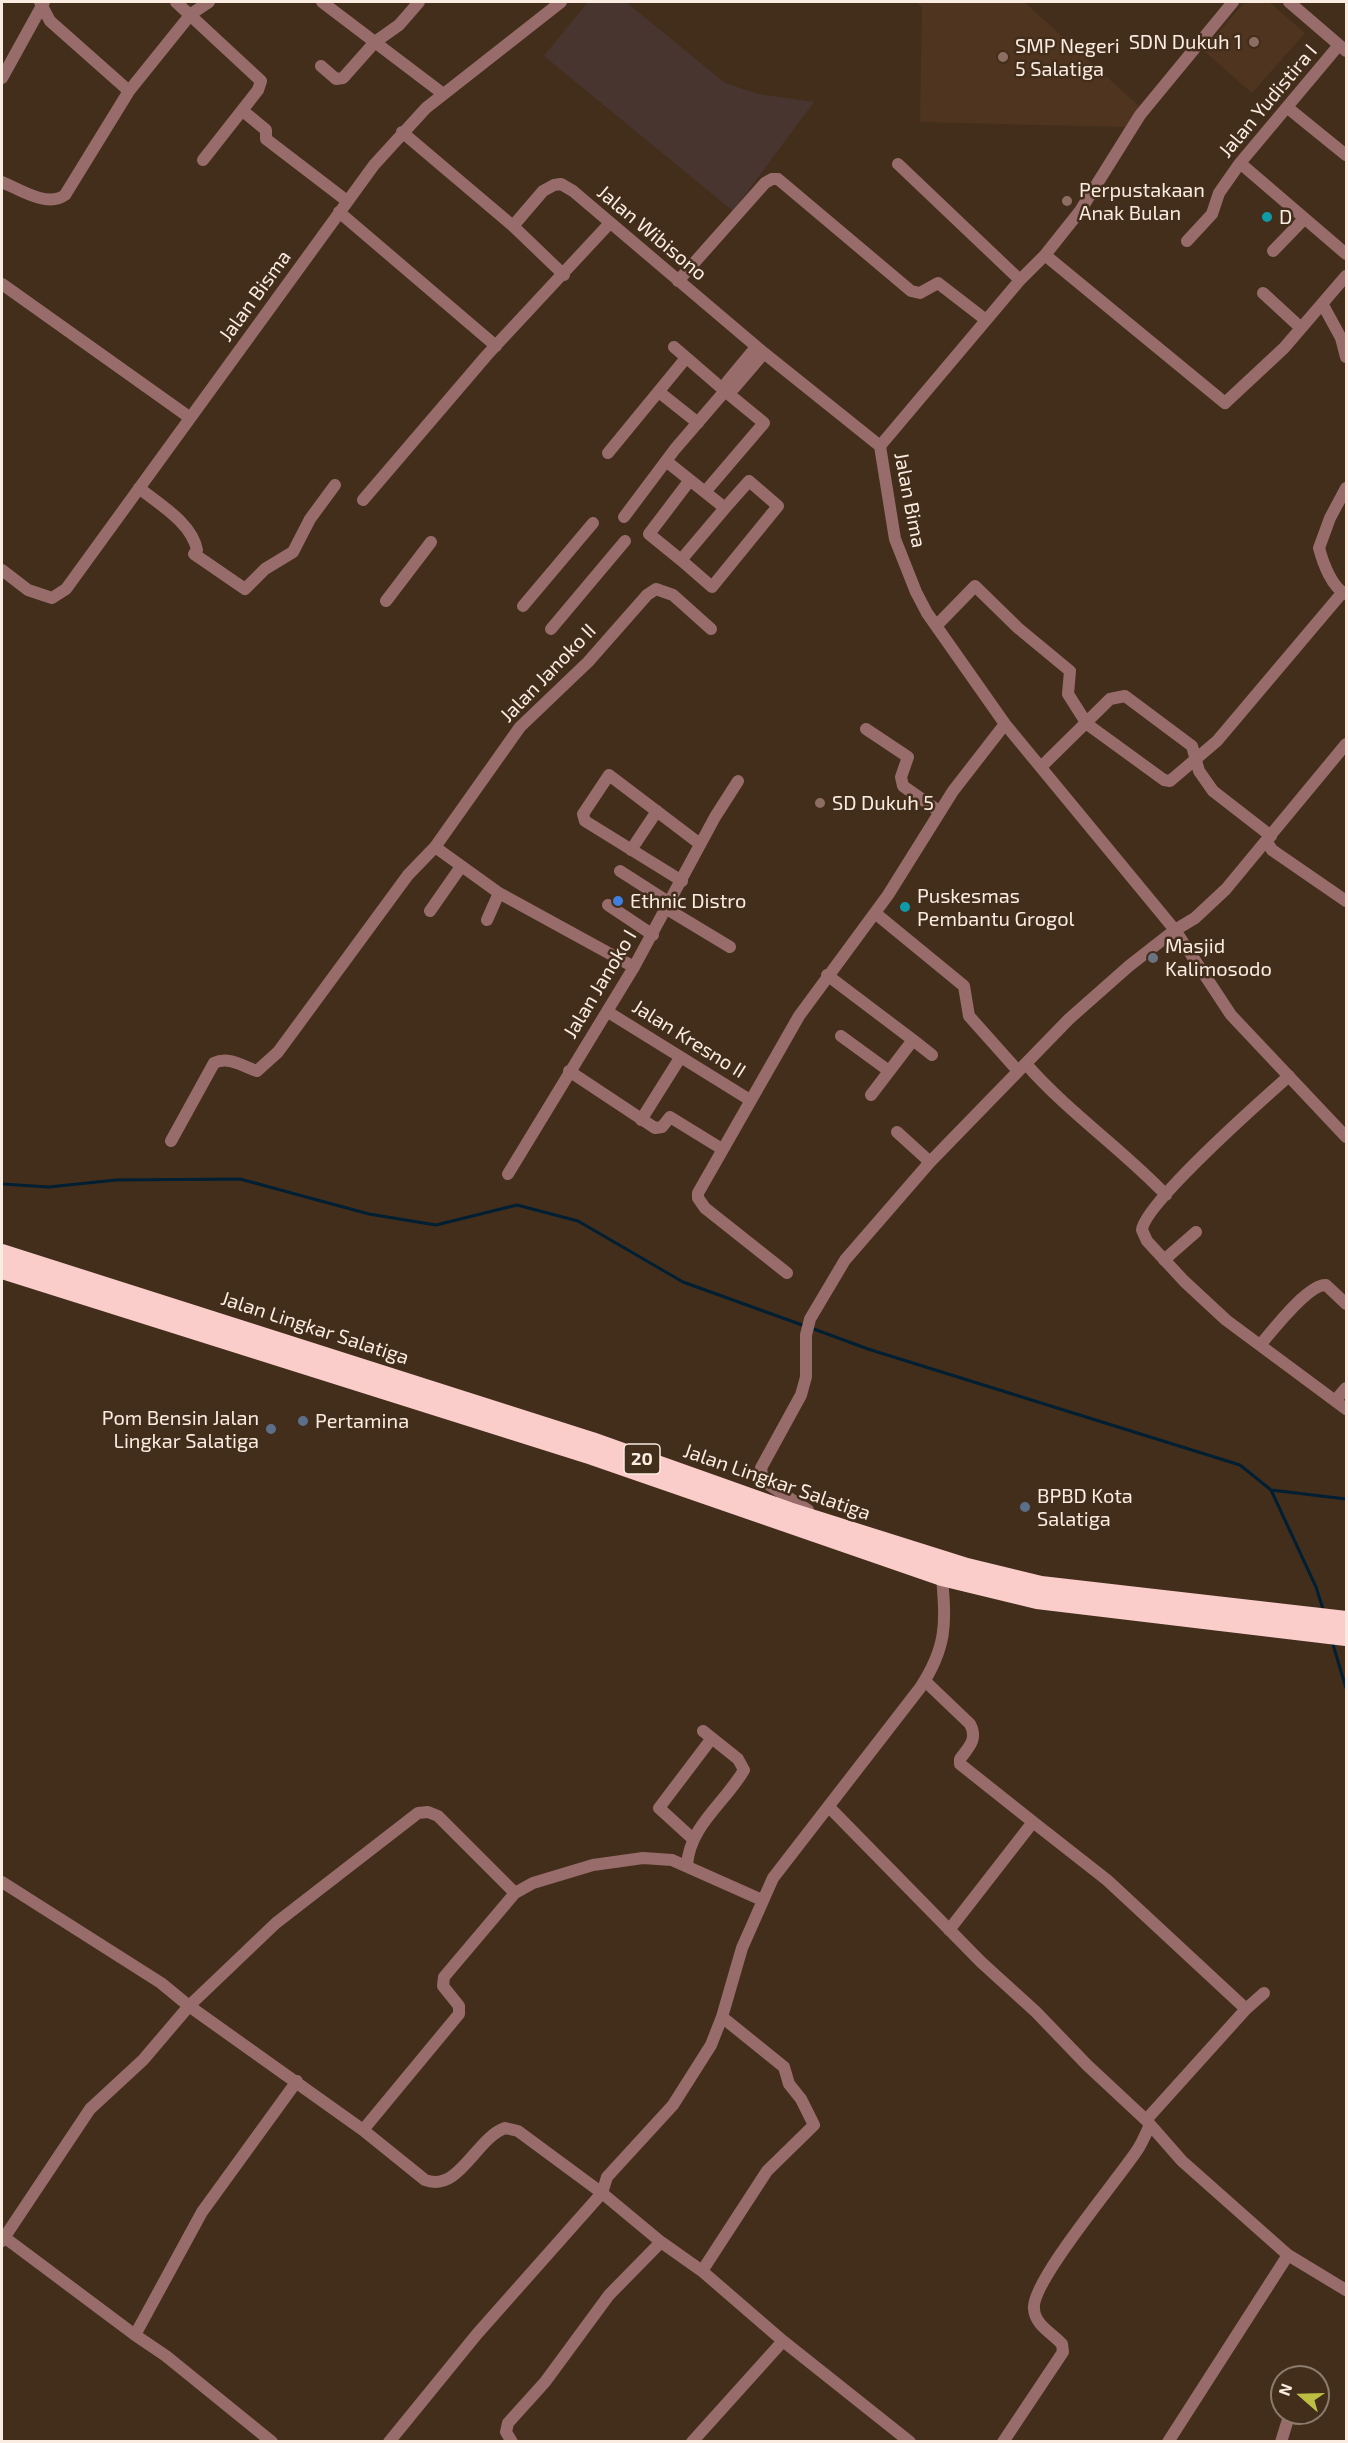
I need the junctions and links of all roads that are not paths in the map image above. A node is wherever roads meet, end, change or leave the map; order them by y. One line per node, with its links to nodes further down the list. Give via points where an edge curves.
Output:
1 (42, 2): 13 (street); 14 (street, via 50,21)
2 (176, 2): 9 (street)
3 (209, 2): 9 (street)
4 (322, 2): 10 (street)
5 (419, 2): 10 (street, via 399,25)
6 (561, 2): 15 (street, Jalan Bisma)
7 (1233, 2): 32 (street, Jalan Bima, via 1140,115 1080,211)
8 (1289, 2): 11 (street)
9 (191, 14): 14 (street); 17 (street, via 260,78 261,87)
10 (375, 42): 12 (street, via 340,80); 15 (street)
11 (1343, 48): 16 (street, Jalan Yudistira I)
12 (321, 66)
13 (2, 78)
14 (129, 91): 23 (street, via 61,198 42,199)
15 (442, 93): 18 (street, Jalan Bisma)
16 (1288, 108): 19 (street); 21 (street, Jalan Yudistira I)
17 (243, 111): 20 (street); 24 (street, via 266,130 266,139)
18 (402, 132): 24 (street, Jalan Bisma); 28 (street)
19 (1347, 155)
20 (203, 160)
21 (1240, 163): 26 (street); 29 (street, Jalan Yudistira I, via 1219,193 1212,214)
22 (898, 164): 35 (street)
23 (2, 182)
24 (347, 201): 25 (street, Jalan Bisma)
25 (339, 212): 42 (street); 49 (street, Jalan Bisma)
26 (1304, 219): 30 (street); 31 (street)
27 (609, 224): 28 (street, Jalan Wibisono, via 573,191 557,184 543,191); 33 (street); 36 (street, Jalan Wibisono)
28 (513, 226): 33 (street)
29 (1187, 241)
30 (1273, 251)
31 (1347, 254)
32 (1045, 255): 35 (street, Jalan Bima); 41 (street, via 1223,403 1256,377)
33 (564, 275): 42 (street)
34 (1347, 276): 39 (street)
35 (1020, 280): 40 (street, Jalan Bima)
36 (678, 281): 40 (street, via 765,183 778,179 911,291 920,293 938,282); 44 (street, Jalan Wibisono)
37 (2, 284): 49 (street)
38 (1263, 293): 41 (street)
39 (1323, 305): 41 (street); 45 (street)
40 (986, 320): 51 (street, Jalan Bima)
41 (1301, 328)
42 (496, 345): 59 (street)
43 (674, 347): 46 (street)
44 (760, 350): 47 (street, via 734,388); 51 (street, Jalan Wibisono)
45 (1347, 357)
46 (686, 358): 47 (street); 48 (street)
47 (725, 391): 50 (street); 58 (street, via 764,423)
48 (659, 392): 50 (street); 52 (street)
49 (189, 417): 56 (street, Jalan Bisma)
50 (698, 423): 53 (street)
51 (880, 446): 70 (street, Jalan Bima, via 895,539 916,592)
52 (608, 453)
53 (666, 461): 54 (street); 61 (street)
54 (690, 480): 58 (street); 65 (street, via 649,534)
55 (335, 484): 56 (street, via 293,552 265,569 245,590 194,554 196,544 180,522)
56 (139, 488): 66 (street, Jalan Bisma, via 58,596 38,595)
57 (1347, 488): 67 (street, via 1330,518 1320,548 1330,575)
58 (705, 492): 60 (street)
59 (363, 500)
60 (725, 508): 65 (street); 65 (street, via 749,481 778,506 712,588)
61 (624, 517)
62 (593, 523): 69 (street)
63 (625, 541): 71 (street)
64 (432, 542): 68 (street)
65 (681, 560)
66 (2, 570)
67 (1345, 593): 77 (street, via 1230,726)
68 (386, 601)
69 (523, 606)
70 (937, 625): 73 (street, Jalan Bima); 74 (street, via 975,586 1070,671 1068,694)
71 (551, 629)
72 (711, 629): 84 (street, Jalan Janoko II, via 667,591 651,591 588,662 520,727)
73 (1005, 724): 78 (street, Jalan Bima); 81 (street, via 968,769)
74 (1087, 724): 77 (street, via 1164,780 1175,779); 77 (street, via 1110,699 1125,696 1187,741 1196,751); 78 (street)
75 (866, 729): 81 (street, via 908,757 901,777 903,786)
76 (1347, 744): 82 (street)
77 (1196, 759): 82 (street, via 1198,771 1213,791)
78 (1042, 766): 96 (street, Jalan Bima)
79 (738, 781): 83 (street, Jalan Janoko I)
80 (657, 811): 83 (street); 85 (street); 85 (street, via 609,775 582,818)
81 (940, 812): 94 (street)
82 (1269, 839): 90 (street, via 1272,850); 96 (street, via 1226,889 1195,918)
83 (700, 844): 88 (street, Jalan Janoko I)
84 (435, 847): 86 (street); 116 (street, Jalan Janoko II, via 408,874 278,1052 257,1071 222,1059 214,1063)
85 (631, 850): 88 (street)
86 (460, 868): 89 (street); 93 (street)
87 (620, 872): 92 (street)
88 (682, 881): 92 (street, Jalan Janoko I)
89 (499, 893): 95 (street); 99 (street)
90 (1347, 901)
91 (608, 905): 97 (street)
92 (669, 906): 97 (street, Jalan Janoko I); 98 (street)
93 (430, 911)
94 (875, 913): 100 (street); 106 (street, via 964,986 969,1016)
95 (487, 920)
96 (1175, 930): 106 (street, via 1098,993); 109 (street, Jalan Bima, via 1225,1007)
97 (653, 934): 99 (street, Jalan Janoko I)
98 (730, 947)
99 (634, 967): 101 (street, Jalan Janoko I)
100 (828, 975): 103 (street); 111 (street)
101 (608, 1012): 105 (street, Jalan Kresno II); 107 (street, Jalan Janoko I)
102 (841, 1036): 108 (street)
103 (913, 1040): 104 (street); 108 (street)
104 (932, 1055)
105 (680, 1058): 111 (street, Jalan Kresno II); 112 (street)
106 (1022, 1067): 118 (street); 120 (street, via 1108,1139)
107 (569, 1071): 112 (street); 119 (street, Jalan Janoko I)
108 (889, 1071): 110 (street)
109 (1289, 1076): 113 (street, Jalan Bima); 120 (street)
110 (871, 1095)
111 (750, 1100): 117 (street)
112 (641, 1120): 117 (street, via 658,1129 670,1117)
113 (1342, 1121): 115 (street, Jalan Bima)
114 (897, 1132): 118 (street)
115 (1347, 1137)
116 (171, 1141)
117 (722, 1149): 125 (street, via 698,1193 700,1203)
118 (930, 1162): 131 (street, via 845,1260 810,1319 801,1395 761,1468 763,1480)
119 (508, 1174)
120 (1166, 1195): 123 (street, via 1142,1230)
121 (1196, 1232): 123 (street)
122 (2, 1252): 131 (highway, Jalan Lingkar Salatiga / 20, via 592,1441)
123 (1164, 1260): 127 (street, via 1197,1296)
124 (2, 1270): 131 (highway, Jalan Lingkar Salatiga / 20)
125 (787, 1273)
126 (1347, 1304): 127 (street, via 1320,1284)
127 (1261, 1344): 129 (street)
128 (1347, 1388): 129 (street)
129 (1335, 1401): 130 (street)
130 (1347, 1409)
131 (836, 1535): 132 (highway, Jalan Lingkar Salatiga / 20)
132 (899, 1555): 133 (highway, Jalan Lingkar Salatiga / 20); 135 (highway, Jalan Lingkar Salatiga / 20, via 1041,1585)
133 (942, 1577): 135 (highway, Jalan Lingkar Salatiga / 20, via 1037,1600); 137 (street, via 943,1643)
134 (1347, 1620): 135 (highway, Jalan Lingkar Salatiga / 20)
135 (1293, 1621): 136 (highway, Jalan Lingkar Salatiga / 20)
136 (1347, 1637)
137 (925, 1681): 138 (street); 139 (street, via 974,1732 960,1764)
138 (829, 1807): 144 (street, via 786,1857); 145 (street)
139 (1033, 1822): 145 (street); 148 (street, via 1107,1880)
140 (693, 1839): 140 (street, via 744,1770 738,1759 708,1735 659,1808); 141 (street)
141 (687, 1865): 143 (street, via 659,1858 619,1860 533,1883); 144 (street)
142 (2, 1882): 147 (street, via 160,1983)
143 (516, 1893): 147 (street, via 438,1816 418,1813 276,1923); 152 (street, via 442,1980 459,2006 457,2018)
144 (762, 1900): 149 (street, via 742,1948)
145 (949, 1930): 151 (street)
146 (1263, 1993): 148 (street)
147 (189, 2006): 150 (street); 154 (street, via 143,2061 90,2109)
148 (1246, 2009): 151 (street)
149 (723, 2017): 153 (street, via 688,2083 657,2125 607,2177); 157 (street, via 784,2067 789,2084 814,2125 767,2171)
150 (297, 2081): 152 (street); 159 (street, via 202,2212)
151 (1148, 2122): 156 (street, via 1182,2160); 167 (street, via 1138,2148 1038,2292 1036,2318 1062,2344 1063,2352)
152 (363, 2130): 153 (street, via 416,2174 433,2183 447,2181 492,2134 511,2128)
153 (602, 2193): 155 (street); 163 (street)
154 (3, 2239): 159 (street)
155 (661, 2242): 157 (street); 164 (street, via 609,2295 545,2382 508,2423 506,2432)
156 (1288, 2255): 158 (street); 168 (street)
157 (702, 2271): 160 (street)
158 (1347, 2290)
159 (135, 2335): 162 (street)
160 (783, 2341): 165 (street); 166 (street)
161 (1286, 2425): 169 (street)
162 (272, 2442)
163 (388, 2442)
164 (512, 2442)
165 (692, 2442)
166 (910, 2442)
167 (1003, 2442)
168 (1168, 2442)
169 (1281, 2442)

